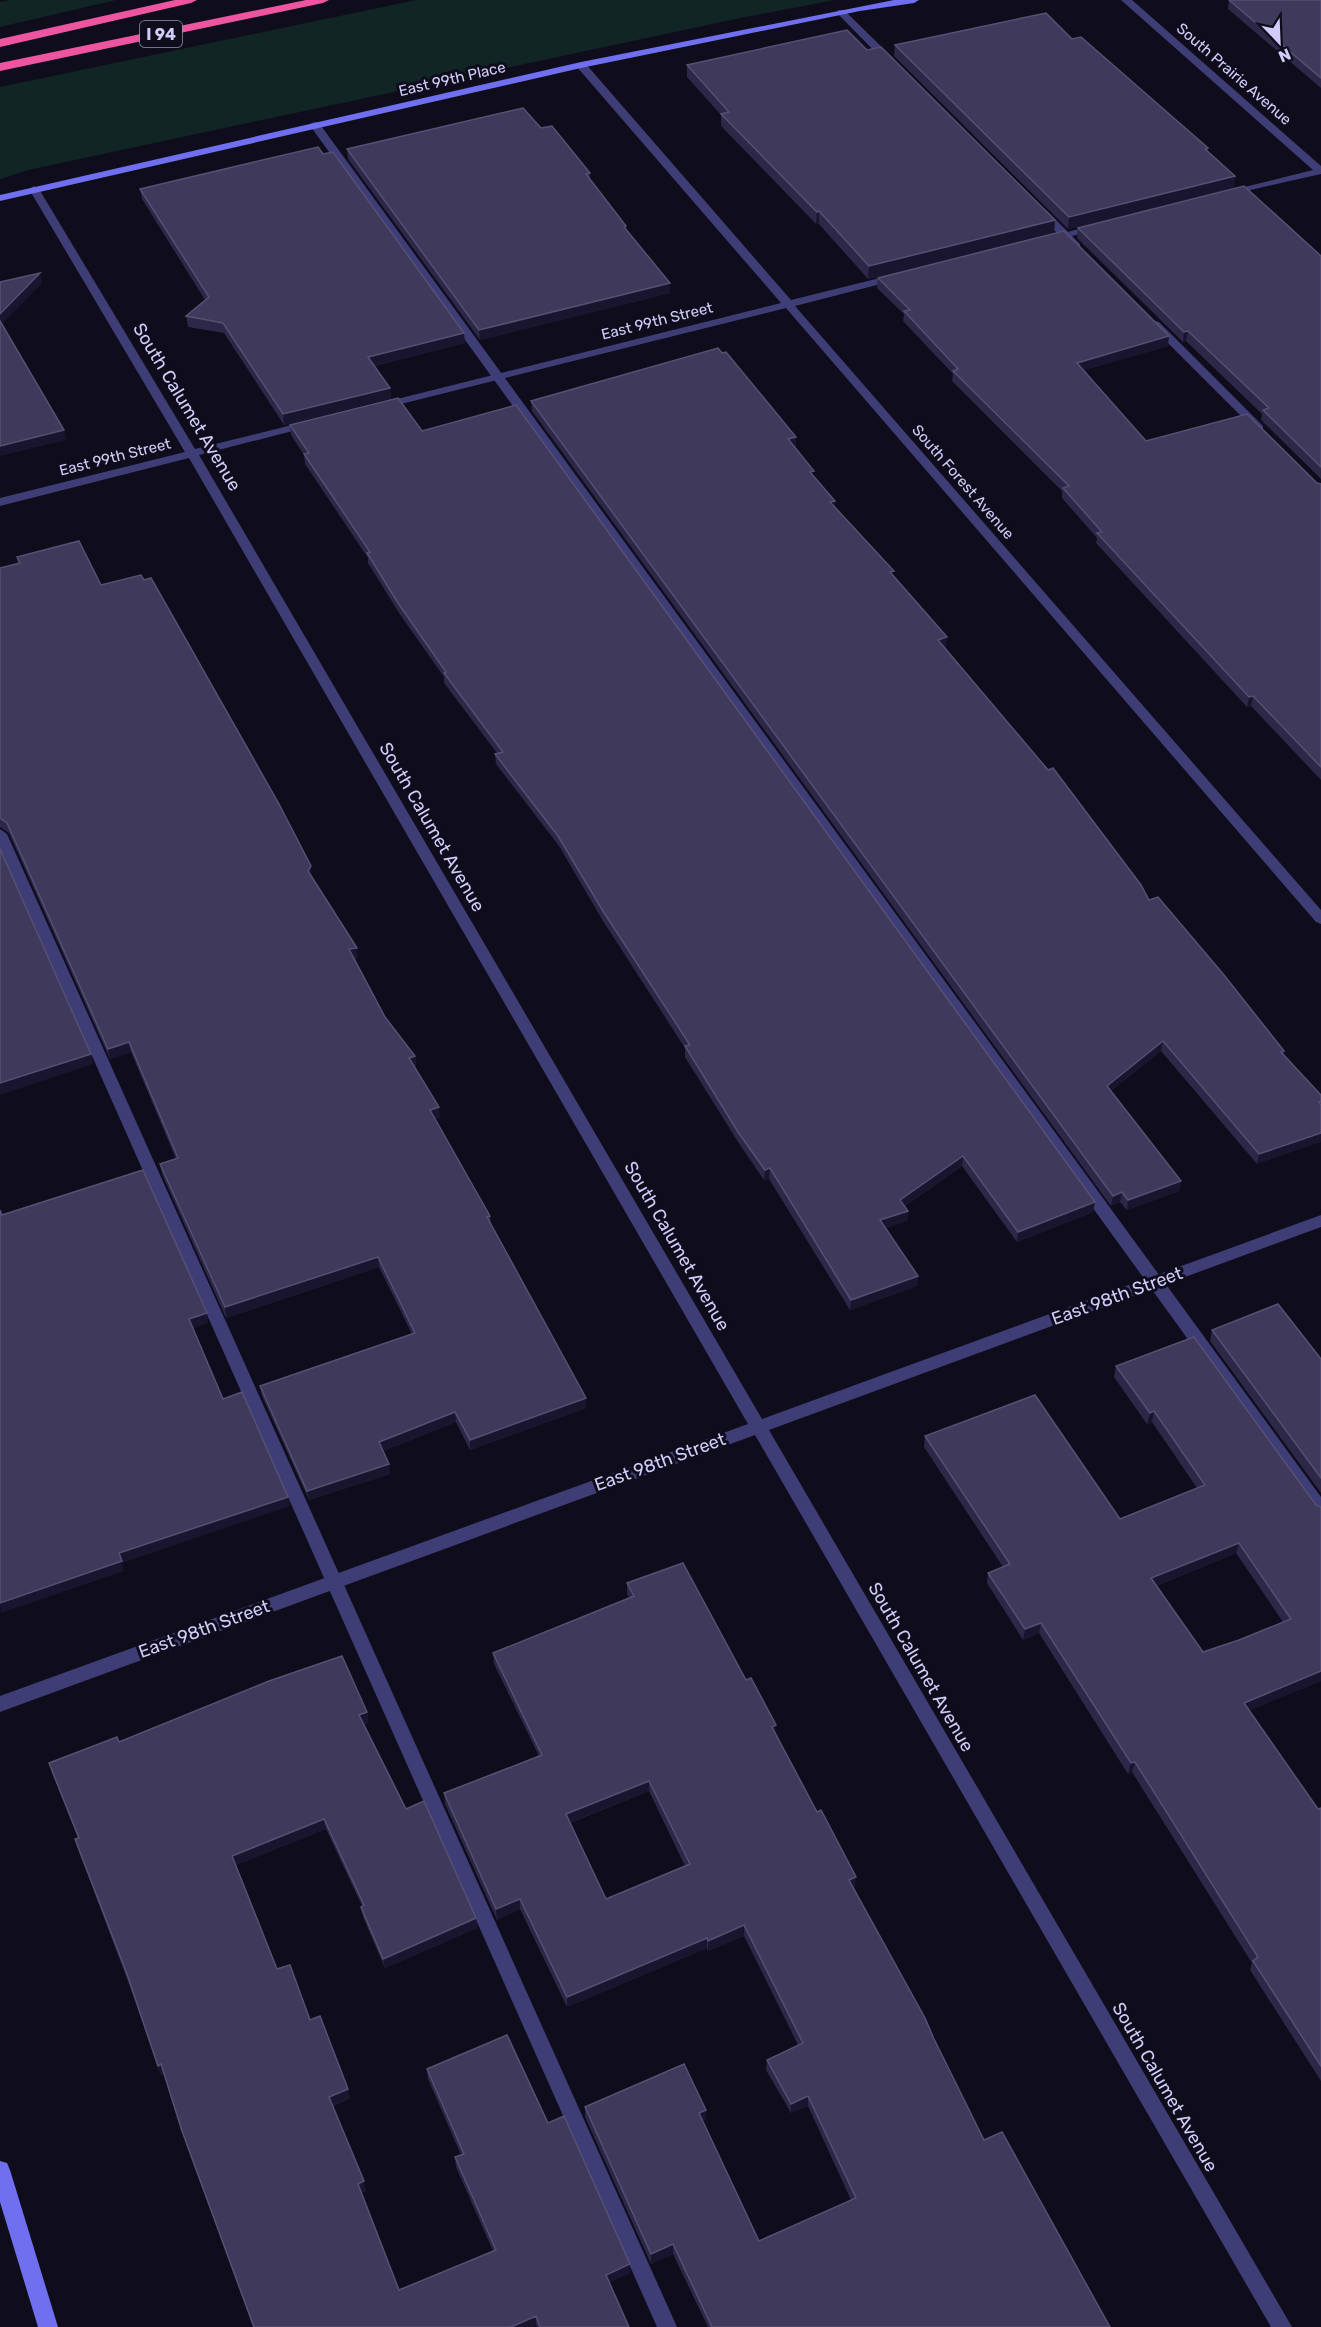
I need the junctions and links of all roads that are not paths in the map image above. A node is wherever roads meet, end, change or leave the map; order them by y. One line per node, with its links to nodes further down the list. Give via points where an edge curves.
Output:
1 (191, 0): 6 (highway)
2 (323, 0): 8 (highway, I 94)
3 (914, 0): 5 (street, East 99th Place)
4 (1126, 0): 11 (street, South Prairie Avenue)
5 (841, 12): 7 (street, East 99th Place); 9 (street)
6 (0, 43)
7 (581, 65): 10 (street, East 99th Place); 21 (street, South Forest Avenue)
8 (0, 67)
9 (897, 67)
10 (315, 125): 12 (street, East 99th Place); 23 (street)
11 (1321, 171): 13 (street)
12 (34, 189): 14 (street, East 99th Place); 27 (street, South Calumet Avenue)
13 (1221, 195)
14 (0, 198)
15 (1032, 202): 17 (street)
16 (1110, 224): 17 (street)
17 (1065, 235): 18 (street); 19 (street)
18 (1031, 243)
19 (1086, 255)
20 (906, 274): 21 (street, East 99th Street)
21 (789, 304): 23 (street, East 99th Street); 30 (street, South Forest Avenue)
22 (1143, 312): 26 (street)
23 (498, 377): 24 (street, East 99th Street); 32 (street)
24 (372, 408)
25 (314, 422): 27 (street, East 99th Street)
26 (1270, 439)
27 (192, 453): 28 (street, East 99th Street); 33 (street, South Calumet Avenue)
28 (0, 502)
29 (0, 834): 35 (street)
30 (1321, 919)
31 (1321, 1221): 32 (street, East 98th Street)
32 (1155, 1282): 33 (street, East 98th Street); 34 (street)
33 (759, 1426): 35 (street, East 98th Street); 40 (street, South Calumet Avenue)
34 (1321, 1510)
35 (334, 1582): 36 (street, East 98th Street); 39 (street)
36 (0, 1704)
37 (0, 2170): 38 (street)
38 (48, 2327)
39 (667, 2327)
40 (1282, 2327)

